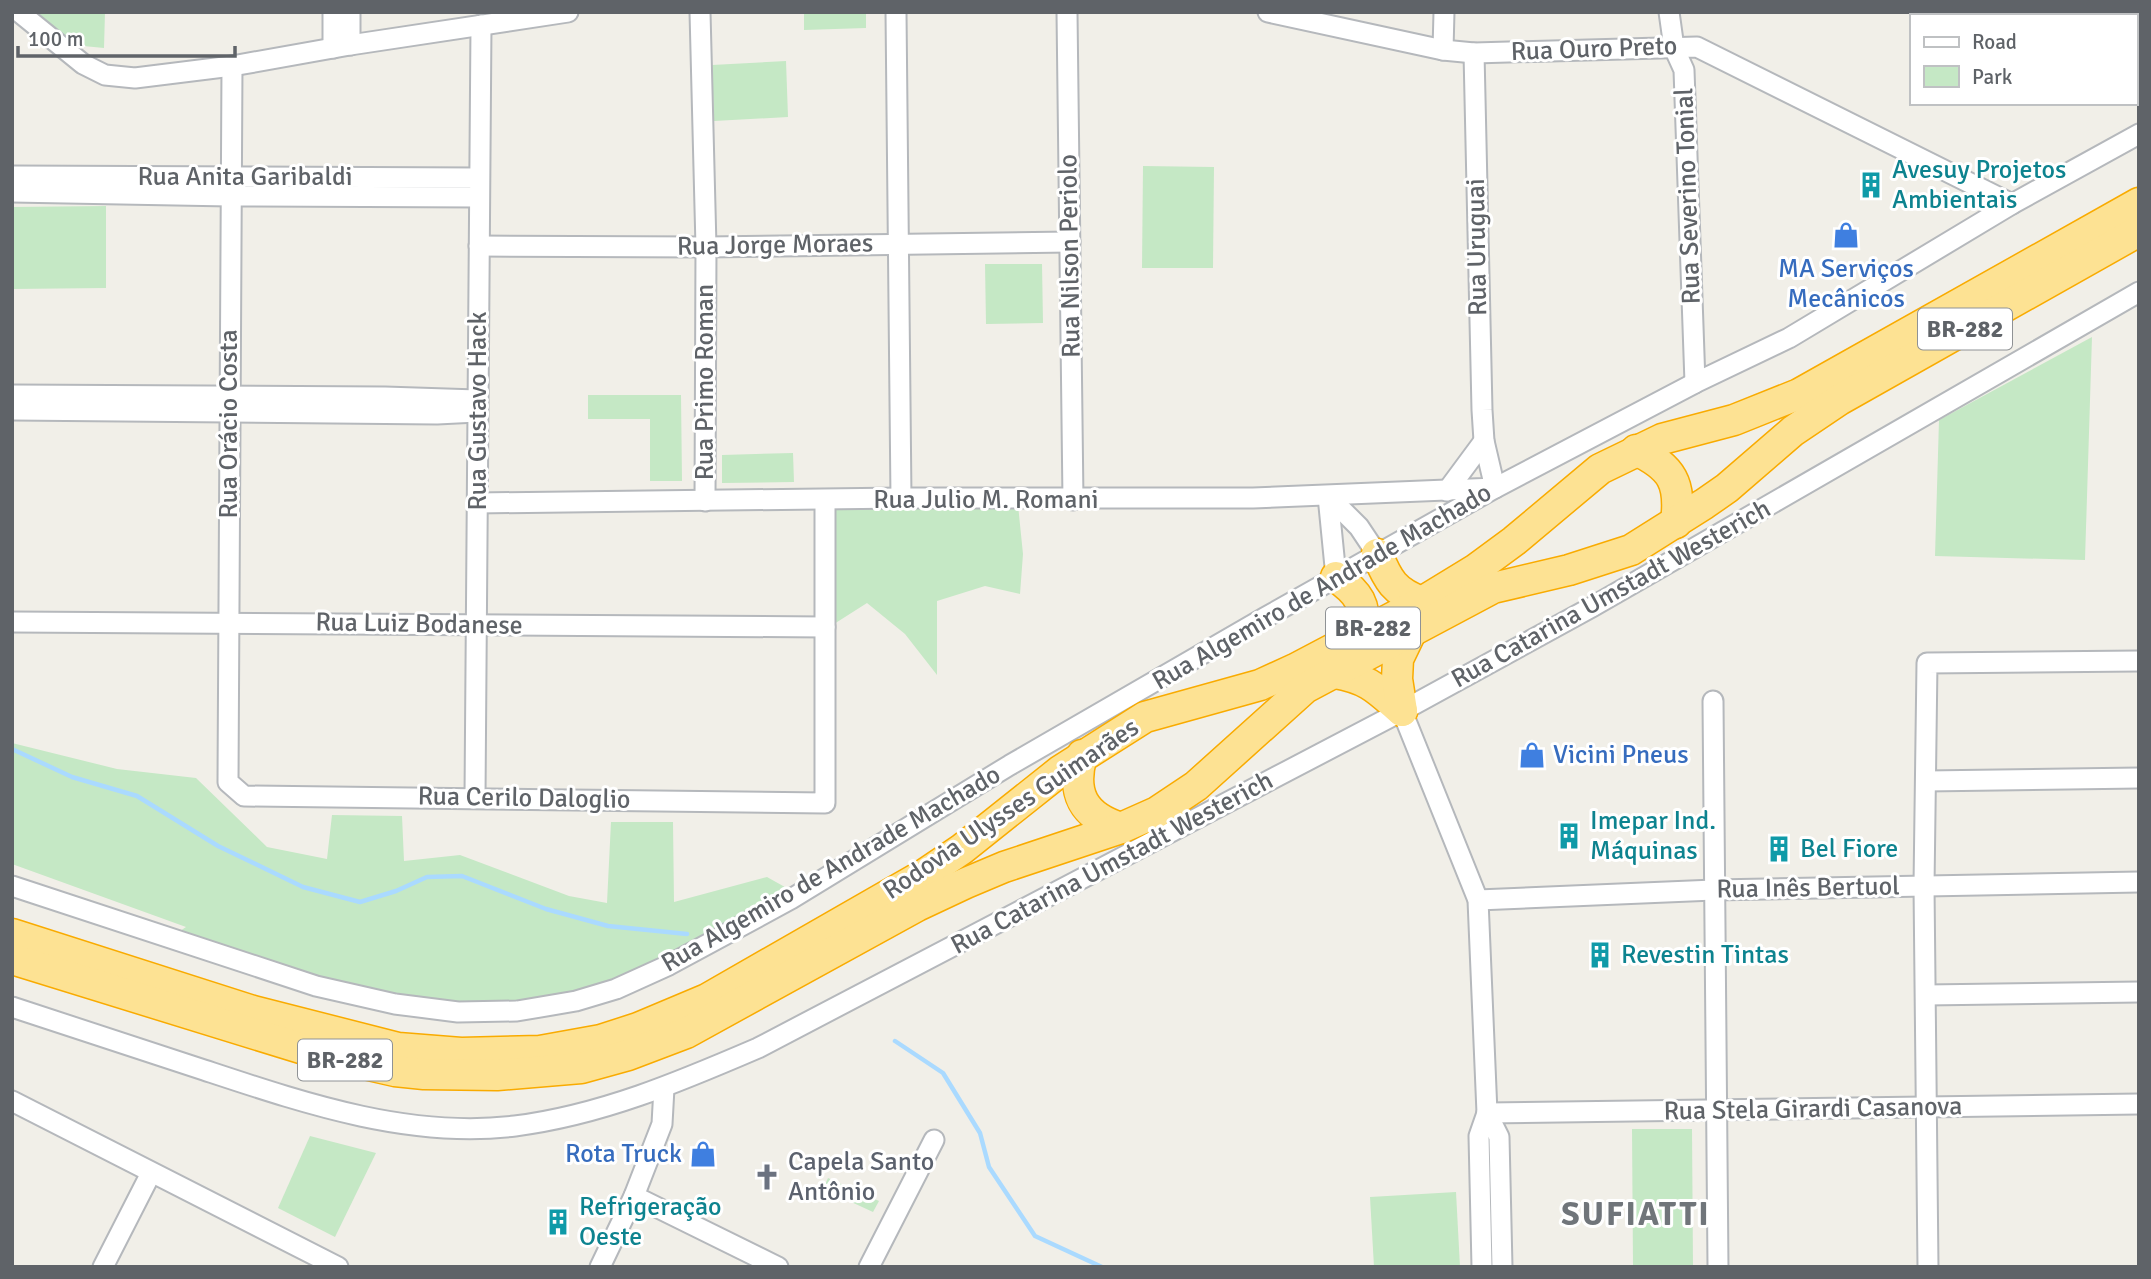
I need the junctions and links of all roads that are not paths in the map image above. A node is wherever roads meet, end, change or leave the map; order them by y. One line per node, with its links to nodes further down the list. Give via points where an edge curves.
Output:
1 (19, 12): 16 (street, via 83,64 105,75 135,78)
2 (333, 12): 12 (street)
3 (350, 12): 12 (street)
4 (700, 12): 29 (street, Rua Primo Roman)
5 (896, 12): 27 (street)
6 (1067, 12): 26 (street, Rua Nilson Periolo)
7 (1268, 12): 14 (street, Rua Ouro Preto)
8 (1444, 12): 14 (street)
9 (1669, 12): 13 (street, Rua Severino Tonial)
10 (561, 13): 11 (street)
11 (481, 25): 12 (street); 21 (street, Rua Gustavo Hack)
12 (341, 47): 16 (street)
13 (1674, 48): 15 (street, Rua Ouro Preto); 24 (street, Rua Ouro Preto, via 1697,47); 31 (street, Rua Severino Tonial, via 1684,70)
14 (1443, 50): 15 (street, Rua Ouro Preto)
15 (1474, 53): 37 (street, Rua Uruguai)
16 (232, 66): 20 (street, Rua Orácio Costa)
17 (2139, 134): 24 (street, Rua Algemiro de Andrade Machado)
18 (12, 176): 19 (street, Rua Anita Garibaldi)
19 (66, 185): 20 (street, Rua Anita Garibaldi); 22 (street, Rua Anita Garibaldi)
20 (230, 187): 21 (street, Rua Anita Garibaldi); 34 (street, Rua Orácio Costa)
21 (478, 188): 28 (street, Rua Gustavo Hack)
22 (12, 192)
23 (2139, 203): 38 (highway, Rodovia Ulysses Guimarães / BR-282, via 1799,394)
24 (2012, 204): 31 (street, Rua Algemiro de Andrade Machado, via 1788,338)
25 (2139, 232): 47 (highway, Rodovia Ulysses Guimarães / BR-282, via 1839,400)
26 (1070, 242): 27 (street, Rua Jorge Moraes); 44 (street, Rua Nilson Periolo)
27 (898, 243): 29 (street, Rua Jorge Moraes); 42 (street)
28 (480, 246): 29 (street, Rua Jorge Moraes); 35 (street, Rua Gustavo Hack)
29 (706, 247): 45 (street, Rua Primo Roman)
30 (2139, 292): 60 (street, Rua Catarina Umstadt Westerich)
31 (1695, 383): 39 (street, Rua Algemiro de Andrade Machado)
32 (12, 395): 33 (street)
33 (63, 402): 34 (street); 36 (street)
34 (229, 404): 35 (street); 52 (street, Rua Orácio Costa)
35 (477, 406): 46 (street, Rua Gustavo Hack)
36 (12, 410)
37 (1484, 441): 39 (street, Rua Uruguai); 40 (street)
38 (1636, 450): 47 (highway, via 1657,460 1672,478 1679,500); 50 (highway, Rodovia Ulysses Guimarães / BR-282, via 1600,469 1514,541)
39 (1495, 488): 40 (street, Rua Julio M. Romani); 48 (street, Rua Algemiro de Andrade Machado)
40 (1447, 491): 41 (street, Rua Julio M. Romani)
41 (1328, 496): 44 (street, Rua Julio M. Romani); 48 (street, via 1359,527); 49 (street)
42 (901, 498): 43 (street, Rua Julio M. Romani); 44 (street, Rua Julio M. Romani)
43 (825, 500): 45 (street, Rua Julio M. Romani); 54 (street)
44 (1073, 500)
45 (705, 501): 46 (street, Rua Julio M. Romani)
46 (477, 503): 53 (street, Rua Gustavo Hack)
47 (1676, 523): 55 (highway, Rodovia Ulysses Guimarães / BR-282, via 1605,560 1493,588)
48 (1377, 554): 49 (street, Rua Algemiro de Andrade Machado); 50 (highway, via 1393,586)
49 (1336, 577): 56 (highway, via 1351,587 1360,601); 68 (street, Rua Algemiro de Andrade Machado, via 779,905 670,965 576,1001 517,1011 458,1012 395,1004 316,986)
50 (1422, 602): 56 (highway, Rodovia Ulysses Guimarães / BR-282)
51 (12, 622): 52 (street, Rua Luiz Bodanese)
52 (229, 622): 53 (street, Rua Luiz Bodanese); 64 (street, Rua Orácio Costa)
53 (476, 625): 54 (street, Rua Luiz Bodanese); 65 (street, Rua Gustavo Hack)
54 (825, 627): 65 (street, Rua Cerilo Daloglio, via 825,803)
55 (1411, 632): 58 (highway, Rodovia Ulysses Guimarães / BR-282); 60 (highway, via 1398,659 1396,679)
56 (1364, 633): 61 (highway, Rodovia Ulysses Guimarães / BR-282, via 1260,685 1145,717)
57 (2139, 661): 63 (street, via 1927,663)
58 (1335, 673): 60 (highway, via 1359,677); 66 (highway, Rodovia Ulysses Guimarães / BR-282, via 1305,688 1196,786)
59 (1713, 701): 70 (street)
60 (1402, 711): 71 (street); 77 (street, Rua Catarina Umstadt Westerich, via 758,1048)
61 (1082, 755): 66 (highway, via 1077,774 1083,801 1103,822); 72 (highway, Rodovia Ulysses Guimarães / BR-282, via 925,874 708,999 638,1028 577,1045 541,1051 461,1053 398,1048 253,1011)
62 (2139, 778): 63 (street)
63 (1926, 781): 69 (street)
64 (228, 782): 65 (street, Rua Cerilo Daloglio, via 244,796)
65 (475, 797)
66 (1121, 828): 73 (highway, Rodovia Ulysses Guimarães / BR-282, via 966,883 686,1032 580,1068 497,1075 396,1070 320,1054)
67 (2139, 882): 69 (street, Rua Inês Bertuol)
68 (12, 886)
69 (1924, 886): 70 (street, Rua Inês Bertuol); 75 (street)
70 (1714, 890): 71 (street, Rua Inês Bertuol); 81 (street)
71 (1478, 900): 82 (street)
72 (12, 934)
73 (12, 959)
74 (2139, 992): 75 (street)
75 (1926, 995): 80 (street)
76 (12, 1007): 77 (street, Rua Catarina Umstadt Westerich, via 300,1101 398,1123 464,1129 515,1126 579,1114)
77 (664, 1088): 85 (street, via 662,1124)
78 (12, 1101): 84 (street)
79 (2139, 1104): 80 (street, Rua Stela Girardi Casanova)
80 (1927, 1107): 81 (street, Rua Stela Girardi Casanova); 96 (street)
81 (1716, 1111): 82 (street, Rua Stela Girardi Casanova); 95 (street)
82 (1487, 1113): 86 (street, via 1479,1136); 87 (street, via 1499,1137)
83 (934, 1140): 92 (street)
84 (151, 1173): 88 (street); 89 (street)
85 (634, 1196): 90 (street); 91 (street)
86 (1481, 1232): 87 (street); 93 (street)
87 (1501, 1232): 94 (street)
88 (103, 1267)
89 (337, 1267)
90 (600, 1267)
91 (778, 1267)
92 (869, 1267)
93 (1482, 1267)
94 (1502, 1267)
95 (1718, 1267)
96 (1928, 1267)

